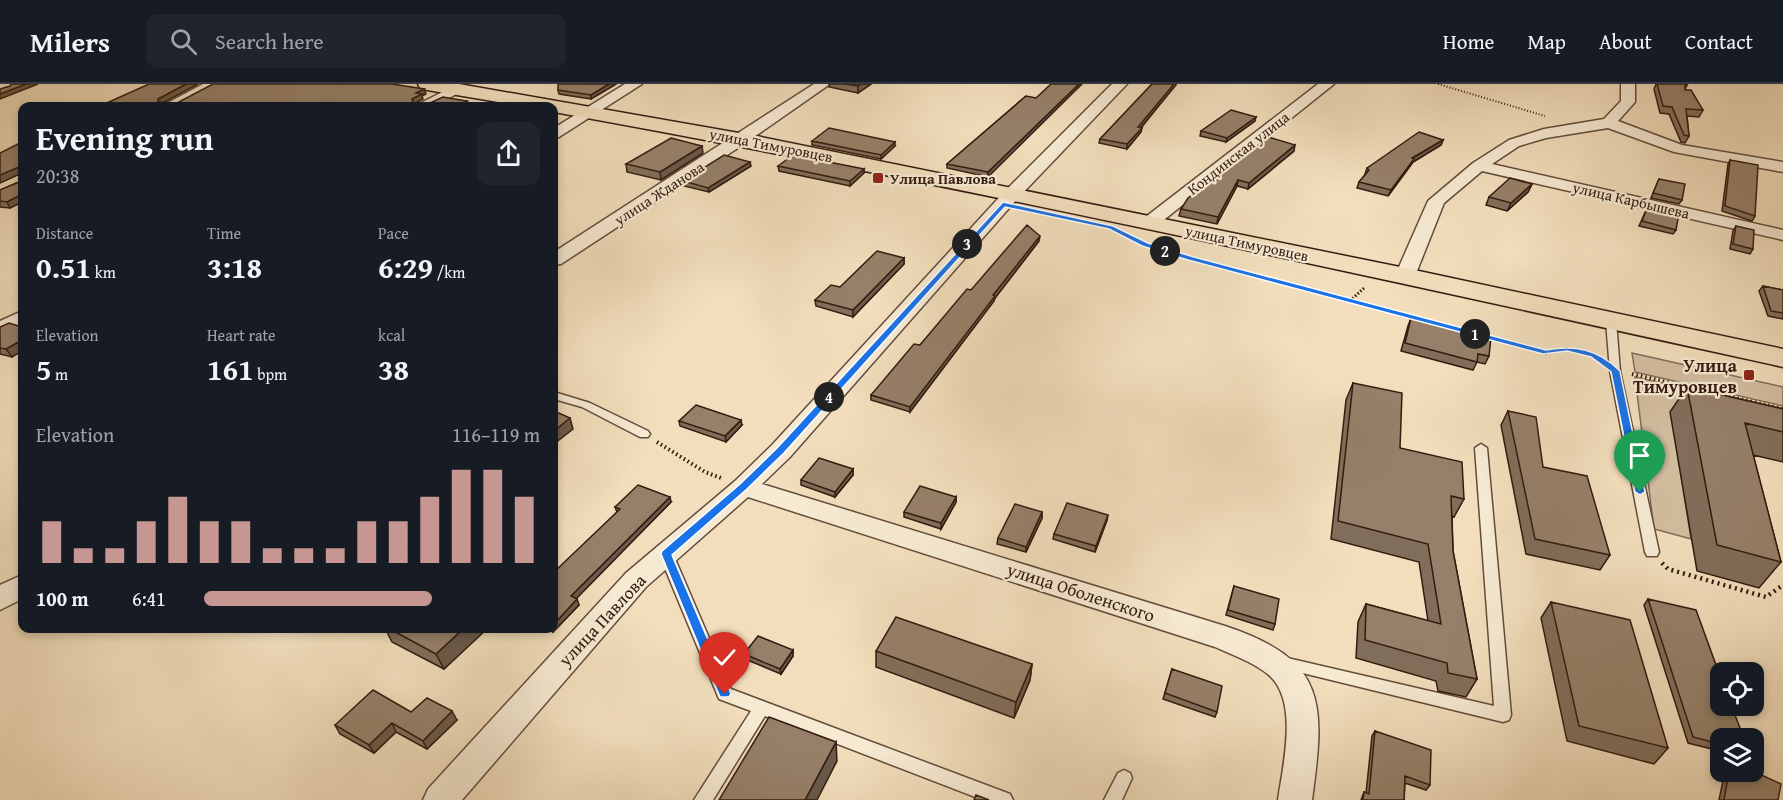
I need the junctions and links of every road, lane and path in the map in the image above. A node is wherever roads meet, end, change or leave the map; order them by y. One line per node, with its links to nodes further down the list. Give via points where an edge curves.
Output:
1 (5, 84): 10 (street)
2 (214, 84): 12 (street)
3 (427, 84): 11 (main road, улица Тимуровцев)
4 (634, 84): 16 (street)
5 (823, 84): 20 (street, улица Жданова)
6 (1120, 84): 23 (street, улица Павлова)
7 (1327, 84): 24 (street, Кондинская улица)
8 (1438, 84): 18 (path)
9 (1628, 84): 17 (street, via 1628,102)
10 (0, 86)
11 (456, 89): 13 (street); 14 (main road, улица Тимуровцев)
12 (177, 102)
13 (430, 102)
14 (533, 102)
15 (558, 106): 16 (main road, улица Тимуровцев)
16 (592, 112): 19 (street); 20 (main road, улица Тимуровцев)
17 (1609, 123): 18 (street); 22 (street, via 1679,149)
18 (1577, 127): 21 (street, via 1514,143)
19 (558, 132)
20 (742, 139): 23 (main road, улица Тимуровцев); 27 (street, улица Жданова)
21 (1479, 166): 25 (street, улица Карбышева); 28 (street, via 1436,201)
22 (1783, 167)
23 (1012, 194): 24 (main road, улица Тимуровцев); 38 (street, улица Павлова, via 781,451)
24 (1149, 223): 28 (main road, улица Тимуровцев)
25 (1783, 235)
26 (1128, 236): 33 (path, via 1191,259 1546,353 1567,349 1594,355)
27 (558, 257)
28 (1405, 276): 30 (main road, улица Тимуровцев)
29 (18, 319): 31 (street)
30 (1611, 321): 32 (main road, улица Тимуровцев); 33 (lane)
31 (0, 329)
32 (1783, 358)
33 (1615, 371): 35 (path); 39 (lane)
34 (558, 396): 36 (lane, via 586,405)
35 (1783, 409)
36 (644, 434): 38 (path, via 705,472)
37 (1481, 448): 44 (lane, via 1503,715)
38 (744, 487): 40 (street, улица Павлова); 44 (street, улица Оболенского, via 1225,638)
39 (1652, 552): 41 (path, via 1668,569 1766,597)
40 (666, 554): 45 (lane, via 725,694); 47 (street, улица Павлова, via 636,580)
41 (1783, 585)
42 (18, 588): 43 (street)
43 (0, 599)
44 (1273, 661): 51 (street, улица Оболенского, via 1291,678 1298,693 1303,730)
45 (760, 709): 48 (lane); 49 (lane)
46 (1124, 778): 50 (lane)
47 (440, 800)
48 (703, 800)
49 (1004, 800)
50 (1113, 800)
51 (1295, 800)

